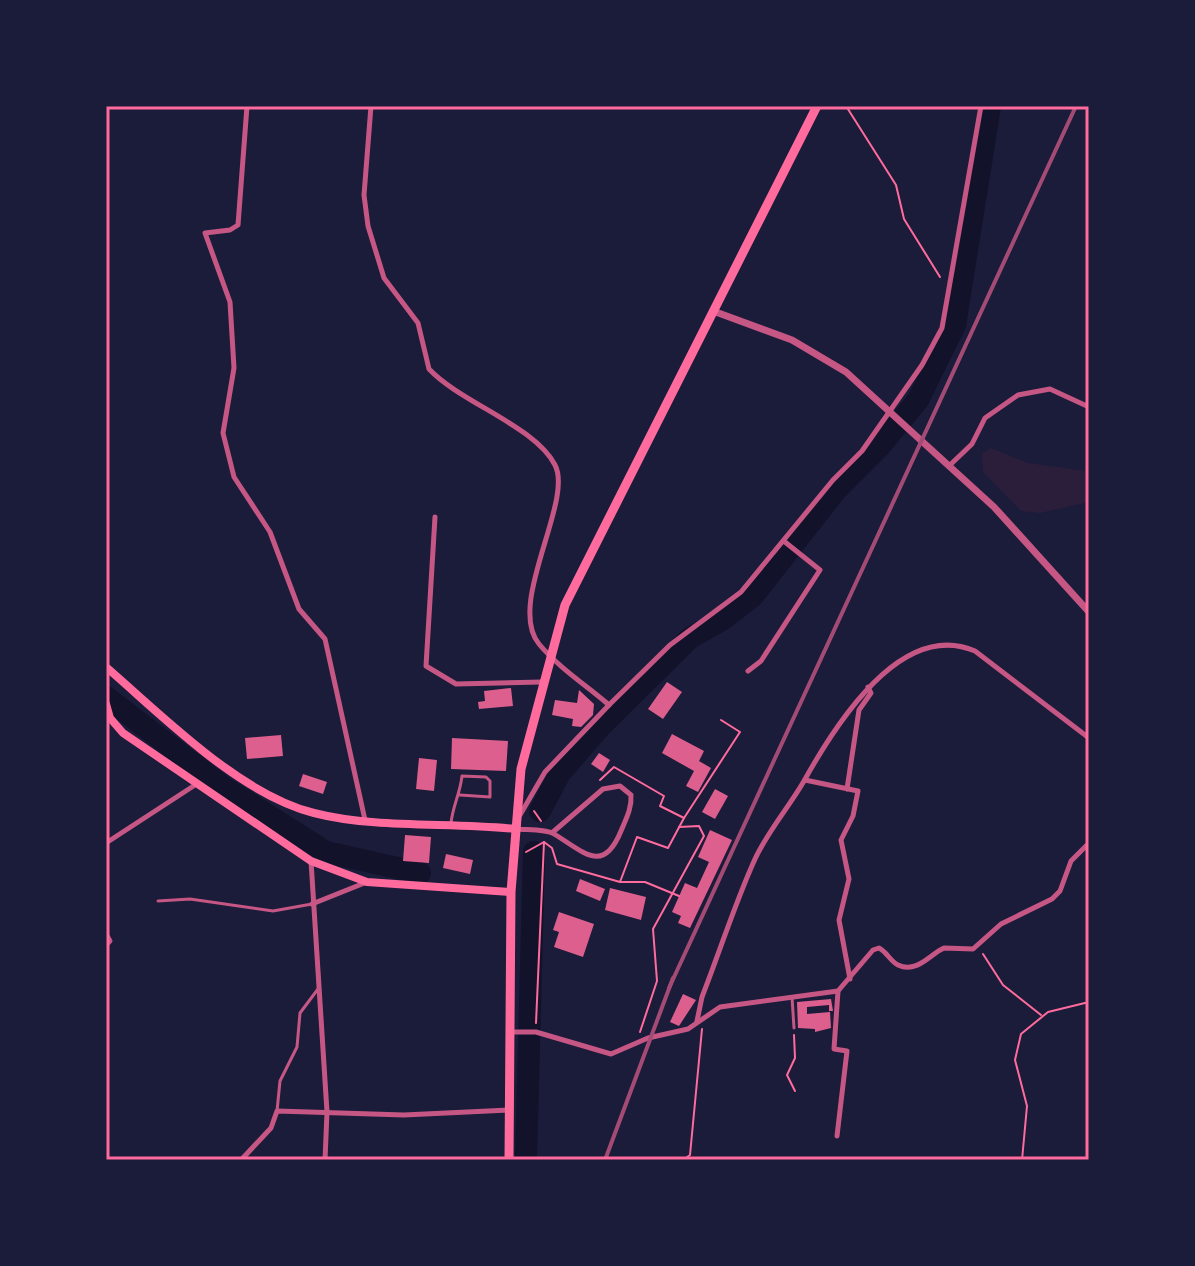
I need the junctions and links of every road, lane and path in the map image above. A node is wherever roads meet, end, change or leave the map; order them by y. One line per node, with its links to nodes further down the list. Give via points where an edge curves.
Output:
1 (247, 106): 30 (street, via 240,218 230,230 205,233 230,302 234,349 223,433 234,477 270,532 299,609 325,639)
2 (371, 106): 14 (street, via 364,195 368,226 384,278 418,323 429,369 540,446 559,476 537,566 531,618 535,638)
3 (817, 106): 7 (highway)
4 (846, 106): 6 (path, via 896,185 904,219)
5 (981, 106): 6 (street)
6 (949, 292): 9 (street, via 942,328)
7 (713, 311): 9 (street, via 814,350); 14 (highway, via 565,605)
8 (1089, 407): 10 (street, via 1050,389 1029,391 985,418 972,444)
9 (892, 414): 10 (street); 12 (street, via 833,480)
10 (950, 465): 13 (street)
11 (435, 517): 17 (street, via 426,666 456,684)
12 (787, 544): 16 (street, via 820,570 761,661); 19 (street, via 741,592 670,645)
13 (1089, 612)
14 (551, 654): 17 (highway); 19 (street)
15 (106, 667): 30 (main road, via 200,747 265,792 314,813)
16 (748, 671)
17 (542, 682): 34 (highway, via 523,756)
18 (868, 687): 22 (street, via 930,647 959,645 975,651); 23 (street, via 813,761); 26 (street, via 871,693 859,710)
19 (609, 705): 34 (street, via 537,782)
20 (107, 707): 24 (main road, via 123,733)
21 (721, 720): 29 (path, via 740,732)
22 (1089, 738)
23 (805, 780): 26 (street); 57 (street, via 755,859)
24 (195, 785): 37 (street); 40 (main road)
25 (593, 786): 29 (path, via 614,767 664,796 660,806)
26 (847, 789): 51 (street, via 858,791 841,840 849,879 839,920)
27 (460, 795): 27 (lane, via 462,776 490,781 490,797); 32 (lane, via 453,802)
28 (533, 805): 31 (path, via 534,815)
29 (684, 818): 33 (path)
30 (365, 820): 32 (main road)
31 (550, 822)
32 (451, 823): 34 (main road)
33 (679, 827): 42 (path, via 668,848 637,837); 44 (path, via 699,826 704,836)
34 (515, 829): 35 (street); 43 (highway)
35 (553, 832): 35 (street, via 603,789 620,786 631,795 613,851 606,856 569,846)
36 (544, 842): 39 (path); 42 (path, via 557,864); 60 (path)
37 (106, 843)
38 (1089, 843): 50 (street, via 1071,861 1052,899 1001,924)
39 (526, 852)
40 (311, 861): 41 (main road); 47 (street)
41 (367, 882): 43 (main road); 47 (street)
42 (620, 882): 44 (path, via 645,882)
43 (511, 892): 59 (highway)
44 (672, 893): 45 (path); 61 (path, via 653,929 657,981)
45 (679, 896)
46 (158, 901): 47 (lane, via 190,899 273,911)
47 (312, 904): 52 (street)
48 (106, 934): 49 (street)
49 (106, 945)
50 (979, 945): 51 (street, via 944,948 926,962 907,966 879,948); 56 (path, via 1003,985)
51 (850, 980): 53 (street)
52 (318, 989): 66 (lane, via 300,1013 297,1047 280,1081); 67 (street)
53 (838, 991): 54 (street); 68 (street, via 834,1049 847,1051)
54 (792, 997): 57 (street, via 727,1005); 58 (lane)
55 (1089, 1002): 56 (path)
56 (1042, 1016): 73 (path, via 1021,1034 1016,1047 1027,1106)
57 (697, 1021): 61 (street, via 688,1029); 72 (path, via 702,1027 694,1131 690,1155)
58 (794, 1028): 62 (path)
59 (509, 1032): 60 (street); 65 (highway)
60 (536, 1032): 61 (street, via 605,1053)
61 (635, 1044)
62 (795, 1058): 63 (path); 64 (path, via 787,1075)
63 (795, 1062)
64 (795, 1091)
65 (509, 1110): 67 (street); 71 (highway)
66 (277, 1111): 67 (street); 69 (street, via 271,1128)
67 (327, 1112): 70 (street)
68 (837, 1136)
69 (241, 1160)
70 (325, 1160)
71 (509, 1160)
72 (683, 1160)
73 (1022, 1160)

